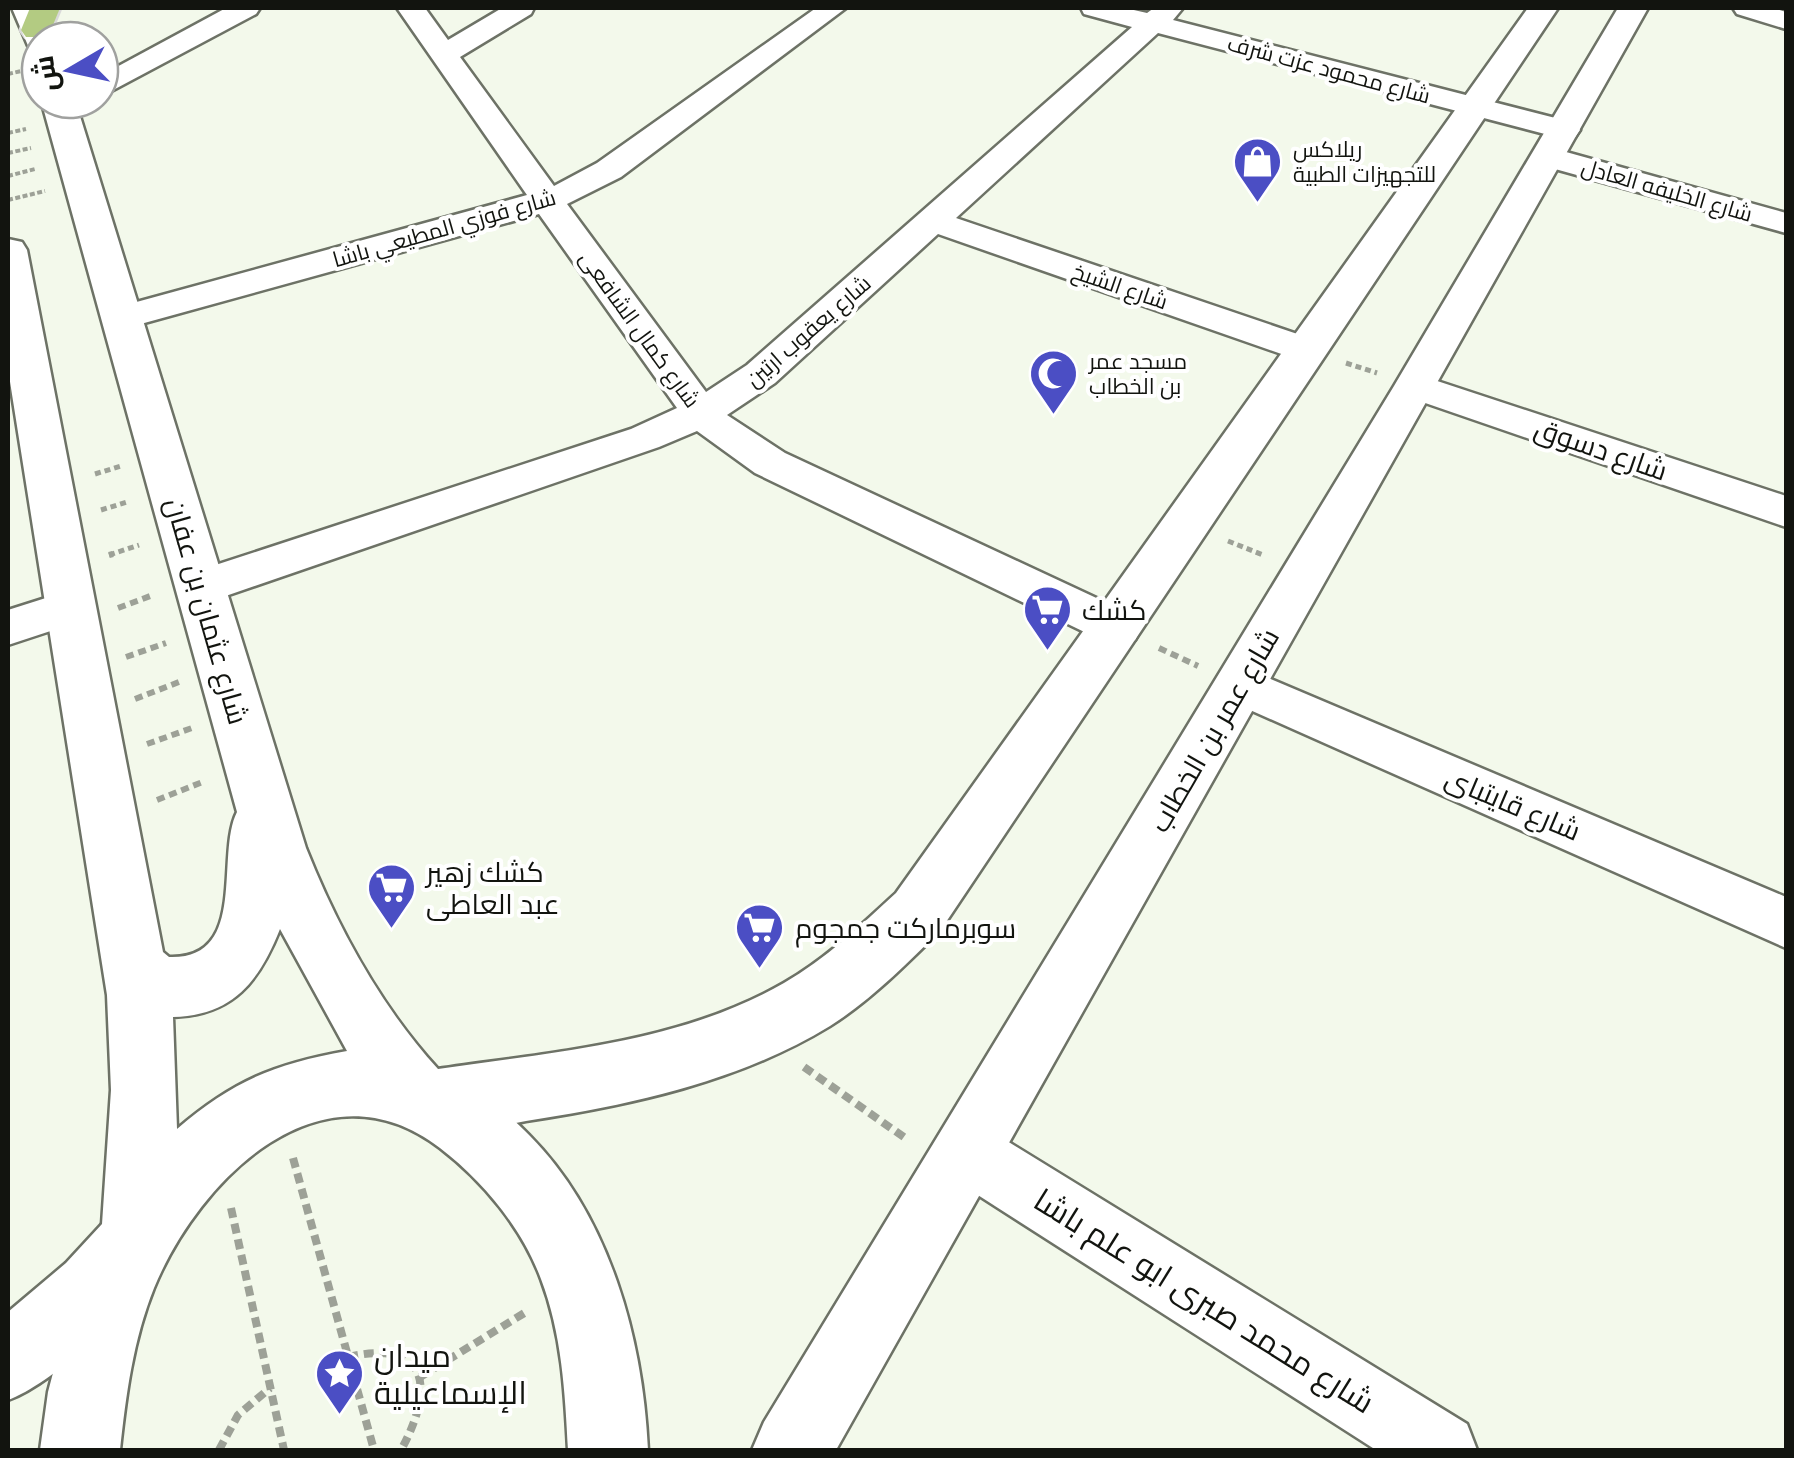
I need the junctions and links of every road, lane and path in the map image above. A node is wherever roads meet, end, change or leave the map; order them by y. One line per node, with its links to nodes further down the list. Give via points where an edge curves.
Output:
1 (246, 8): 12 (street)
2 (411, 8): 11 (street, شارع كمال الشافعى)
3 (521, 8): 11 (street)
4 (832, 8): 16 (street, شارع فوزي المطيعي باشا, via 609,170)
5 (1094, 8): 9 (street, شارع محمود عزت شرف)
6 (1544, 8): 13 (street)
7 (1633, 8): 15 (street, شارع عمر بن الخطاب)
8 (1746, 8): 10 (street)
9 (1161, 15): 13 (street, شارع محمود عزت شرف); 17 (street, شارع يعقوب ارتين)
10 (1786, 21)
11 (444, 54): 16 (street, شارع كمال الشافعى)
12 (120, 75)
13 (1476, 107): 15 (street, شارع محمود عزت شرف); 21 (street)
14 (79, 120): 20 (street, شارع عثمان بن عفان)
15 (1556, 143): 18 (street, شارع الخليفه العادل); 22 (street, شارع عمر بن الخطاب)
16 (547, 200): 20 (street, شارع فوزي المطيعي باشا); 23 (street, شارع كمال الشافعى)
17 (932, 221): 21 (street, شارع الشيخ); 23 (street, شارع يعقوب ارتين, via 761,374)
18 (1786, 223)
19 (8, 250): 28 (street)
20 (124, 317): 24 (street, شارع عثمان بن عفان)
21 (1307, 350): 22 (path); 26 (street)
22 (1416, 386): 25 (street, شارع دسوق); 27 (street, شارع عمر بن الخطاب)
23 (702, 413): 30 (street, شارع كمال الشافعى, via 770,464); 31 (street, شارع يعقوب ارتين)
24 (173, 490): 28 (path); 28 (path); 28 (path); 31 (street, شارع عثمان بن عفان)
25 (1786, 512)
26 (1189, 524): 27 (path); 30 (street)
27 (1305, 573): 32 (street, شارع عمر بن الخطاب)
28 (74, 620): 29 (street); 31 (path); 31 (path); 31 (path); 31 (path); 34 (street)
29 (8, 628)
30 (1118, 628): 32 (path); 37 (street, via 918,912 844,983)
31 (214, 634): 33 (street, شارع عثمان بن عفان)
32 (1240, 686): 35 (street, شارع قايتباى); 41 (street, شارع عمر بن الخطاب)
33 (255, 780): 34 (path); 36 (street, via 253,920 236,960 212,979 184,987 159,986); 38 (street, شارع عثمان بن عفان, via 310,929 357,1012)
34 (109, 818): 36 (street)
35 (1786, 922)
36 (135, 966): 42 (street, via 146,1090)
37 (756, 1033): 38 (street, via 636,1070); 41 (path)
38 (424, 1100): 39 (street, via 386,1086 353,1084 318,1087); 43 (street, via 460,1120 511,1164 552,1220)
39 (278, 1102): 40 (street); 44 (path)
40 (216, 1141): 42 (street); 47 (path)
41 (961, 1162): 54 (street, شارع عمر بن الخطاب); 55 (street, شارع محمد صبرى ابو علم باشا)
42 (137, 1240): 45 (street); 48 (street, via 96,1344)
43 (580, 1279): 46 (path); 53 (street, via 603,1371)
44 (348, 1357): 46 (path, via 392,1350 410,1359); 51 (path)
45 (8, 1362)
46 (420, 1377): 52 (path, via 424,1400)
47 (270, 1388): 49 (path, via 238,1415); 50 (path)
48 (80, 1450)
49 (219, 1450)
50 (284, 1450)
51 (374, 1450)
52 (402, 1450)
53 (608, 1450)
54 (792, 1450)
55 (1440, 1450)

